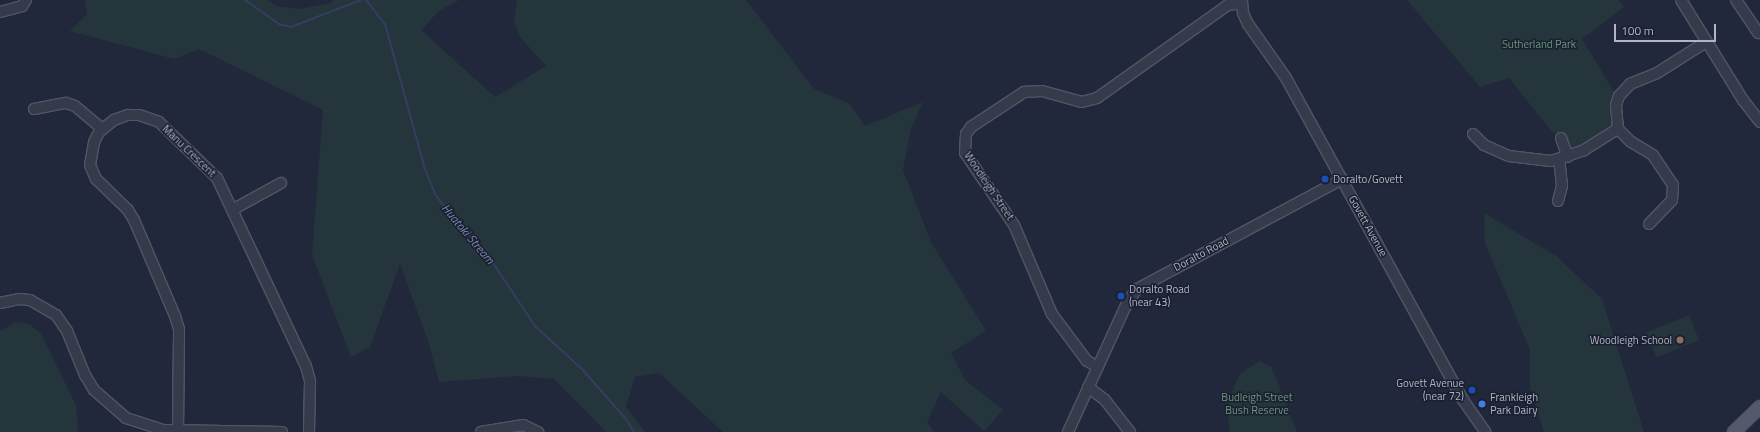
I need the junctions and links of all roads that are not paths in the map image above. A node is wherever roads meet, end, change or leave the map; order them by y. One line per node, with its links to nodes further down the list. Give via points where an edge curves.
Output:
1 (26, 0): 5 (street, via 22,6)
2 (1681, 0): 7 (street)
3 (1736, 0): 6 (street)
4 (1242, 2): 15 (street, Govett Avenue, via 1248,24 1286,78); 21 (street, Woodleigh Street, via 1228,5 1097,98 1082,102 1042,90 1024,92 971,127 966,134 965,153 1014,225 1052,314 1087,361)
5 (0, 12)
6 (1758, 33)
7 (1706, 42): 9 (street); 11 (street, via 1657,73 1624,89 1616,105)
8 (34, 109): 10 (street, via 66,103 75,106)
9 (1760, 122)
10 (102, 129): 18 (street, Manu Crescent, via 114,120 128,115 139,115 159,122 217,178); 24 (street, via 90,155 92,173 128,210 134,220 179,329)
11 (1618, 129): 14 (street, via 1589,148); 19 (street, via 1631,142 1653,155 1673,185 1672,200)
12 (1473, 134): 14 (street, via 1484,145 1509,156 1537,161)
13 (1561, 138): 14 (street)
14 (1563, 158): 17 (street, via 1562,186)
15 (1342, 179): 21 (street, Doralto Road, via 1137,288 1128,301); 31 (street, Govett Avenue, via 1463,400)
16 (281, 183): 18 (street)
17 (1558, 201)
18 (232, 210): 26 (street, Manu Crescent, via 306,366 310,381)
19 (1649, 224)
20 (0, 303): 24 (street, via 19,299 30,300 48,308 62,322 85,375 103,401 138,424)
21 (1098, 367): 22 (street, Doralto Road)
22 (1088, 387): 29 (street, Doralto Road); 30 (street, via 1100,394)
23 (1760, 407): 32 (main road)
24 (178, 431): 25 (street)
25 (282, 432)
26 (309, 432)
27 (481, 432): 28 (street, via 523,425)
28 (538, 432)
29 (1068, 432)
30 (1130, 432)
31 (1485, 432)
32 (1734, 432)

